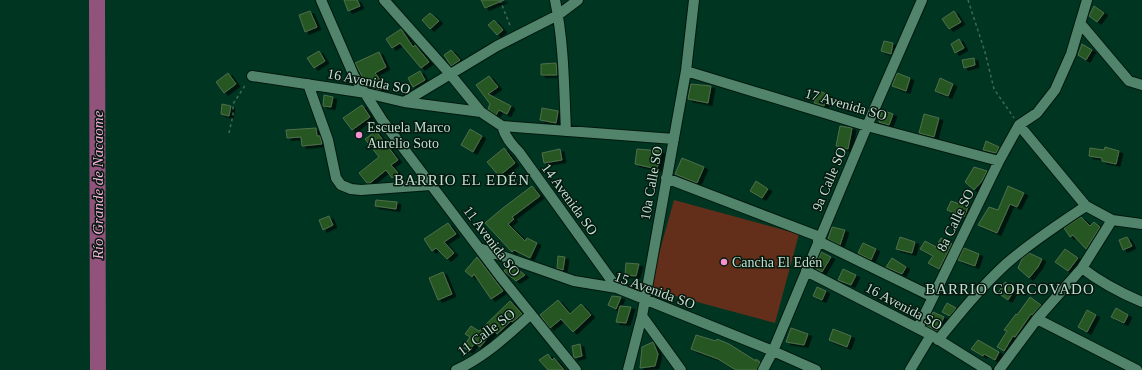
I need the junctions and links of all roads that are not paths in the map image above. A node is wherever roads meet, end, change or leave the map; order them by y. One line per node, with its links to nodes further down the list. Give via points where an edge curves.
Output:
1 (321, 0): 15 (street, 11 Avenida SO, via 354,76)
2 (384, 0): 11 (street)
3 (555, 0): 8 (street)
4 (578, 0): 8 (street)
5 (694, 0): 10 (street, 10a Calle SO)
6 (922, 0): 20 (street, 9a Calle SO)
7 (1087, 0): 9 (street)
8 (558, 15): 11 (street); 21 (street)
9 (1080, 23): 14 (street, via 1129,81); 18 (street, via 1071,54 1055,90 1037,113)
10 (686, 71): 20 (street, 17 Avenida SO); 22 (street, 10a Calle SO)
11 (450, 74): 16 (street); 17 (street)
12 (252, 76): 13 (street, 16 Avenida SO)
13 (308, 84): 15 (street, 16 Avenida SO); 25 (street, via 328,140 336,178 341,185 351,190 361,190)
14 (1142, 85)
15 (366, 94): 16 (street, 16 Avenida SO); 25 (street, 11 Avenida SO, via 382,120)
16 (404, 102): 17 (street, 16 Avenida SO)
17 (480, 112): 19 (street)
18 (1018, 125): 23 (street, 8a Calle SO); 26 (street)
19 (502, 126): 21 (street); 33 (street, 14 Avenida SO, via 509,142 519,152)
20 (868, 126): 23 (street, 17 Avenida SO); 29 (street, 9a Calle SO)
21 (566, 130): 22 (street)
22 (674, 139): 24 (street, 10a Calle SO)
23 (999, 161): 34 (street, 8a Calle SO)
24 (666, 178): 29 (street); 35 (street, 10a Calle SO)
25 (431, 184): 30 (street, 11 Avenida SO)
26 (1086, 206): 27 (street); 41 (street, via 1048,231 1007,264)
27 (1112, 220): 28 (street); 31 (street)
28 (1142, 224)
29 (819, 239): 32 (street, 9a Calle SO); 34 (street)
30 (479, 248): 33 (street, 15 Avenida SO, via 574,281); 37 (street, 11 Avenida SO)
31 (1082, 268): 36 (street, via 1121,293); 39 (street)
32 (806, 271): 40 (street, 16 Avenida SO); 42 (street, 9a Calle SO)
33 (617, 288): 35 (street, 15 Avenida SO)
34 (933, 298): 40 (street, 8a Calle SO)
35 (645, 299): 38 (street, 10a Calle SO); 42 (street, 15 Avenida SO)
36 (1142, 302)
37 (531, 314): 43 (street, 11 Calle SO, via 495,346); 44 (street, 11 Avenida SO)
38 (642, 316): 45 (street, 10a Calle SO); 46 (street)
39 (1037, 319): 51 (street); 52 (street)
40 (918, 328): 41 (street, 16 Avenida SO)
41 (934, 337): 49 (street); 50 (street, 16 Avenida SO)
42 (773, 351): 47 (street, 9a Calle SO); 48 (street, 15 Avenida SO)
43 (456, 370)
44 (576, 370)
45 (628, 370)
46 (681, 370)
47 (763, 370)
48 (816, 370)
49 (910, 370)
50 (987, 370)
51 (999, 370)
52 (1137, 370)

